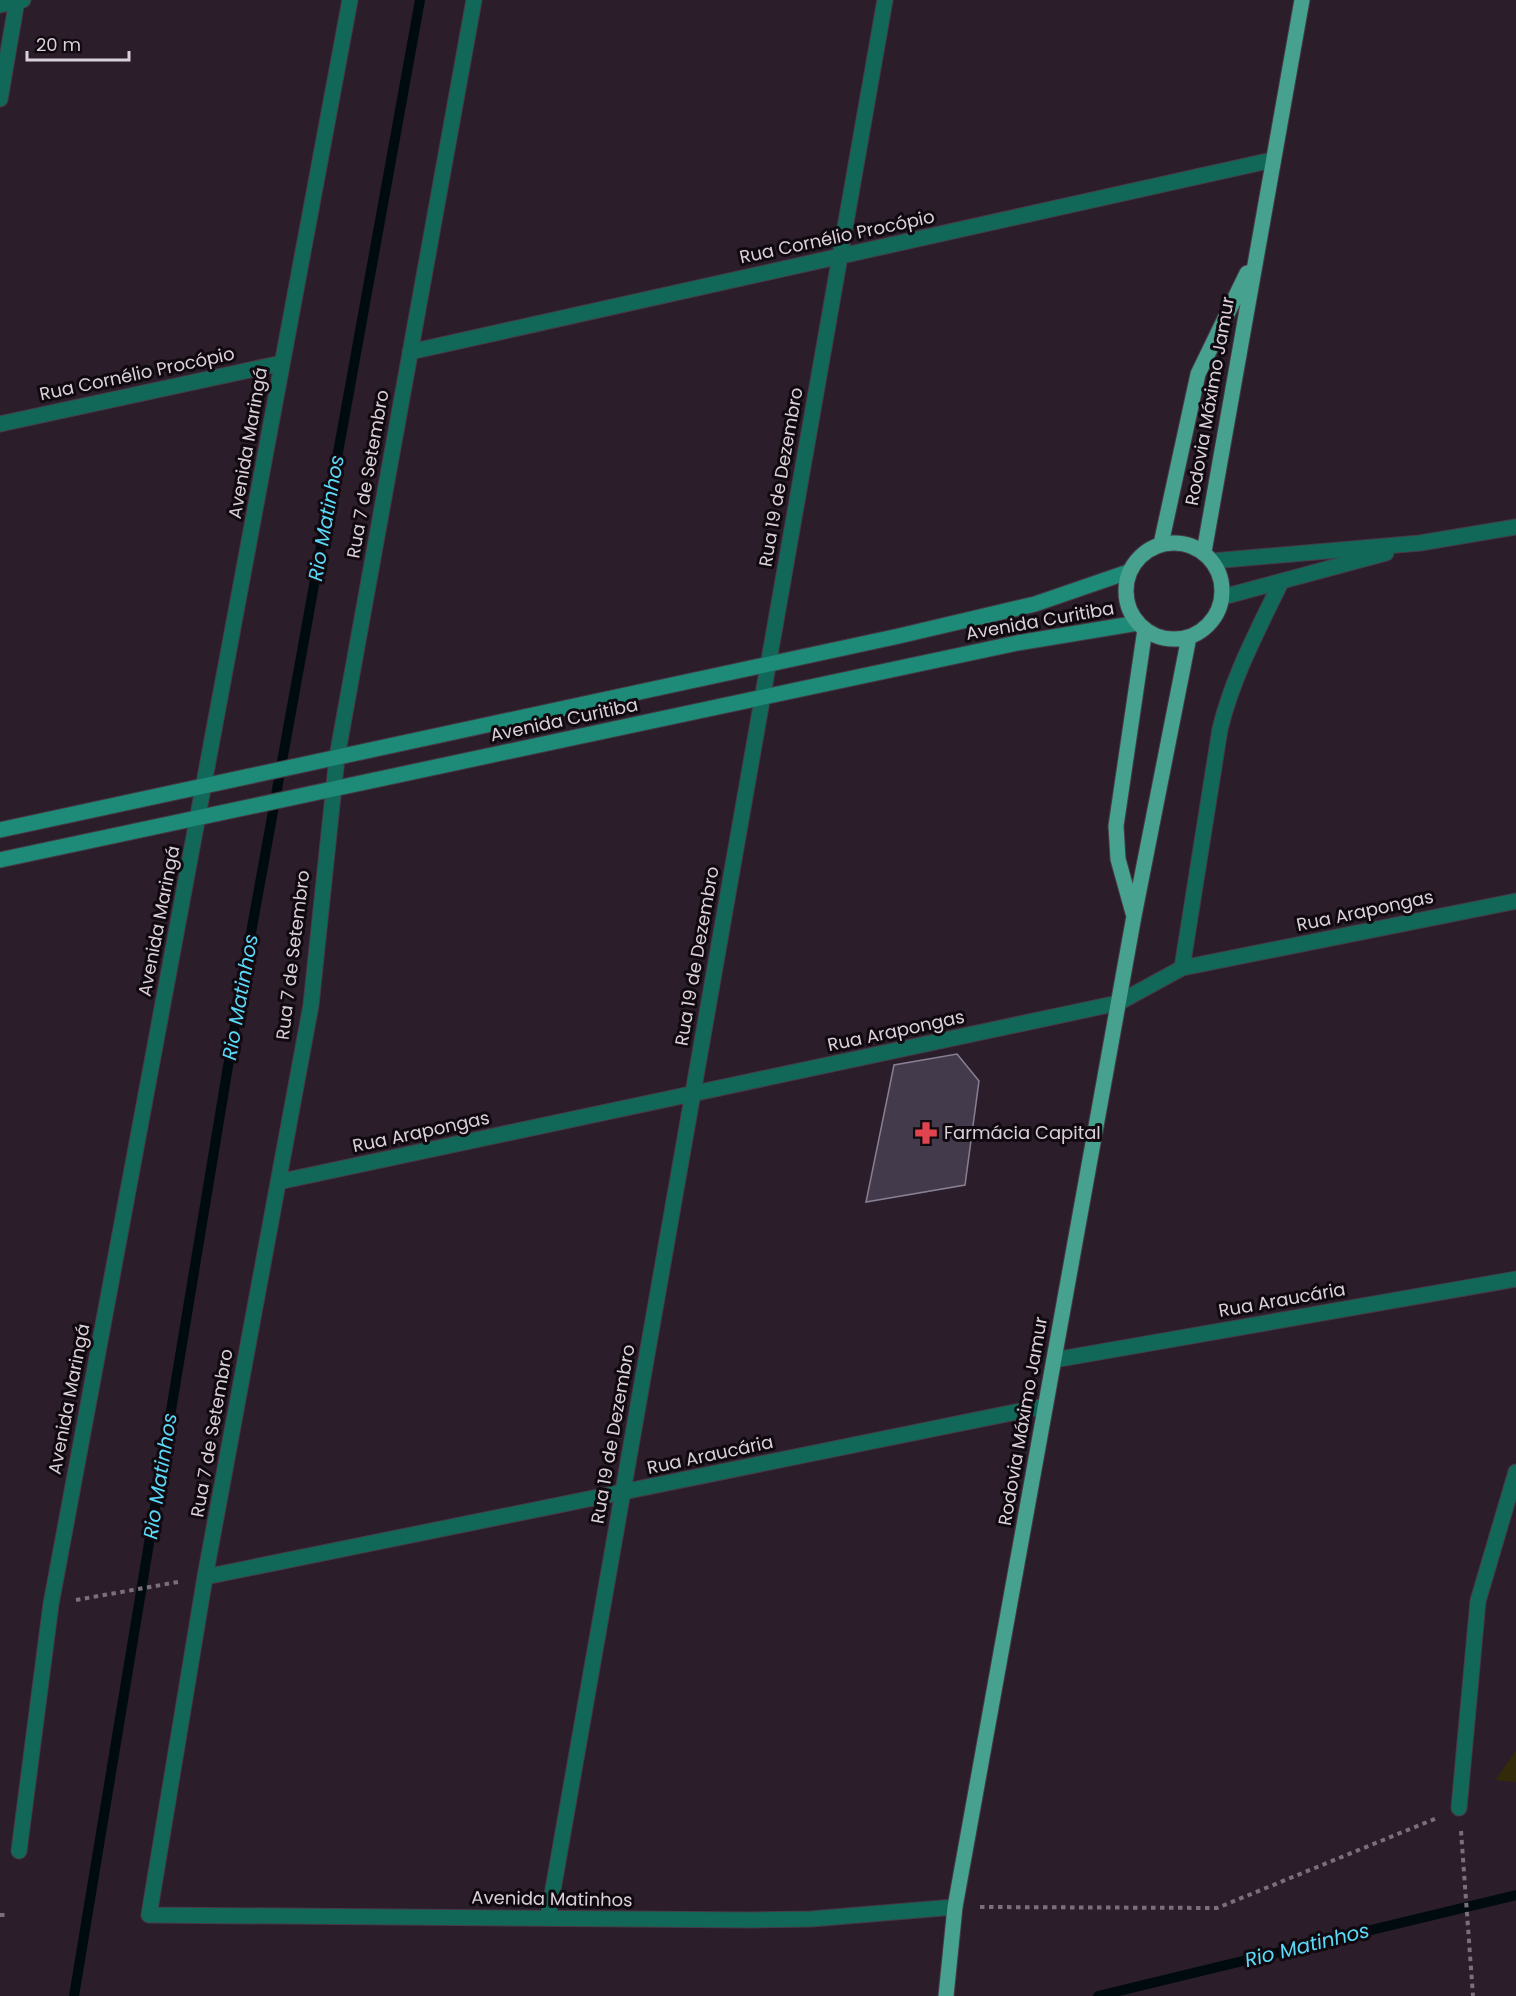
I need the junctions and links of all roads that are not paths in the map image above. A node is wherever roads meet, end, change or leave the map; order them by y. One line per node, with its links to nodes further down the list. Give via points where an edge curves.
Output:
1 (19, 0): 6 (street); 7 (street)
2 (350, 0): 12 (street, Avenida Maringá)
3 (474, 0): 11 (street, Rua 7 de Setembro)
4 (885, 0): 9 (street, Rua 19 de Dezembro)
5 (1302, 0): 8 (main road, Rodovia Máximo Jamur)
6 (0, 5)
7 (0, 99)
8 (1272, 160): 9 (street, Rua Cornélio Procópio); 10 (main road, Rodovia Máximo Jamur)
9 (840, 256): 11 (street, Rua Cornélio Procópio); 23 (street, Rua 19 de Dezembro)
10 (1254, 257): 16 (main road, Rodovia Máximo Jamur, via 1198,374); 17 (main road, Rodovia Máximo Jamur)
11 (410, 351): 25 (street, Rua 7 de Setembro)
12 (282, 363): 13 (street, Rua Cornélio Procópio); 26 (street, Avenida Maringá)
13 (0, 424)
14 (1516, 527): 15 (street)
15 (1420, 543): 17 (street); 19 (street)
16 (1161, 544): 17 (main road, via 1191,545); 18 (main road, via 1146,551)
17 (1208, 556): 20 (main road, via 1219,572)
18 (1128, 572): 21 (main road, via 1127,603); 23 (main road, Avenida Curitiba, via 1035,604)
19 (1281, 582): 20 (street); 33 (street, via 1235,676 1224,711)
20 (1223, 597): 22 (main road, via 1212,622)
21 (1141, 626): 22 (main road, via 1166,638); 24 (main road, Avenida Curitiba, via 1027,641); 32 (main road, Rodovia Máximo Jamur, via 1116,826 1118,859)
22 (1189, 637): 32 (main road, Rodovia Máximo Jamur)
23 (768, 664): 24 (street, Rua 19 de Dezembro); 25 (main road, Avenida Curitiba)
24 (762, 698): 27 (main road, Avenida Curitiba); 35 (street, Rua 19 de Dezembro)
25 (337, 757): 26 (main road, Avenida Curitiba); 27 (street, Rua 7 de Setembro)
26 (205, 786): 28 (street, Avenida Maringá); 29 (main road, Avenida Curitiba)
27 (331, 790): 28 (main road, Avenida Curitiba); 36 (street, Rua 7 de Setembro, via 310,1005)
28 (199, 817): 30 (main road, Avenida Curitiba); 44 (street, Avenida Maringá, via 51,1604)
29 (0, 830)
30 (0, 860)
31 (1516, 901): 33 (street, Rua Arapongas)
32 (1134, 916): 34 (main road, Rodovia Máximo Jamur)
33 (1182, 968): 34 (street, Rua Arapongas)
34 (1118, 1003): 35 (street, Rua Arapongas); 38 (main road, Rodovia Máximo Jamur)
35 (693, 1094): 36 (street, Rua Arapongas); 41 (street, Rua 19 de Dezembro)
36 (278, 1182): 42 (street, Rua 7 de Setembro)
37 (1516, 1279): 38 (street, Rua Araucária)
38 (1054, 1360): 39 (main road, Rodovia Máximo Jamur)
39 (1046, 1406): 41 (street, Rua Araucária); 45 (main road, Rodovia Máximo Jamur)
40 (1516, 1472): 43 (street, via 1478,1601)
41 (622, 1492): 42 (street, Rua Araucária); 47 (street, Rua 19 de Dezembro)
42 (205, 1577): 46 (street, Rua 7 de Setembro)
43 (1459, 1808)
44 (19, 1851)
45 (955, 1907): 47 (street, Avenida Matinhos, via 811,1919); 48 (main road, Rodovia Máximo Jamur)
46 (149, 1915): 47 (street, Avenida Matinhos)
47 (548, 1918)
48 (946, 1996)

